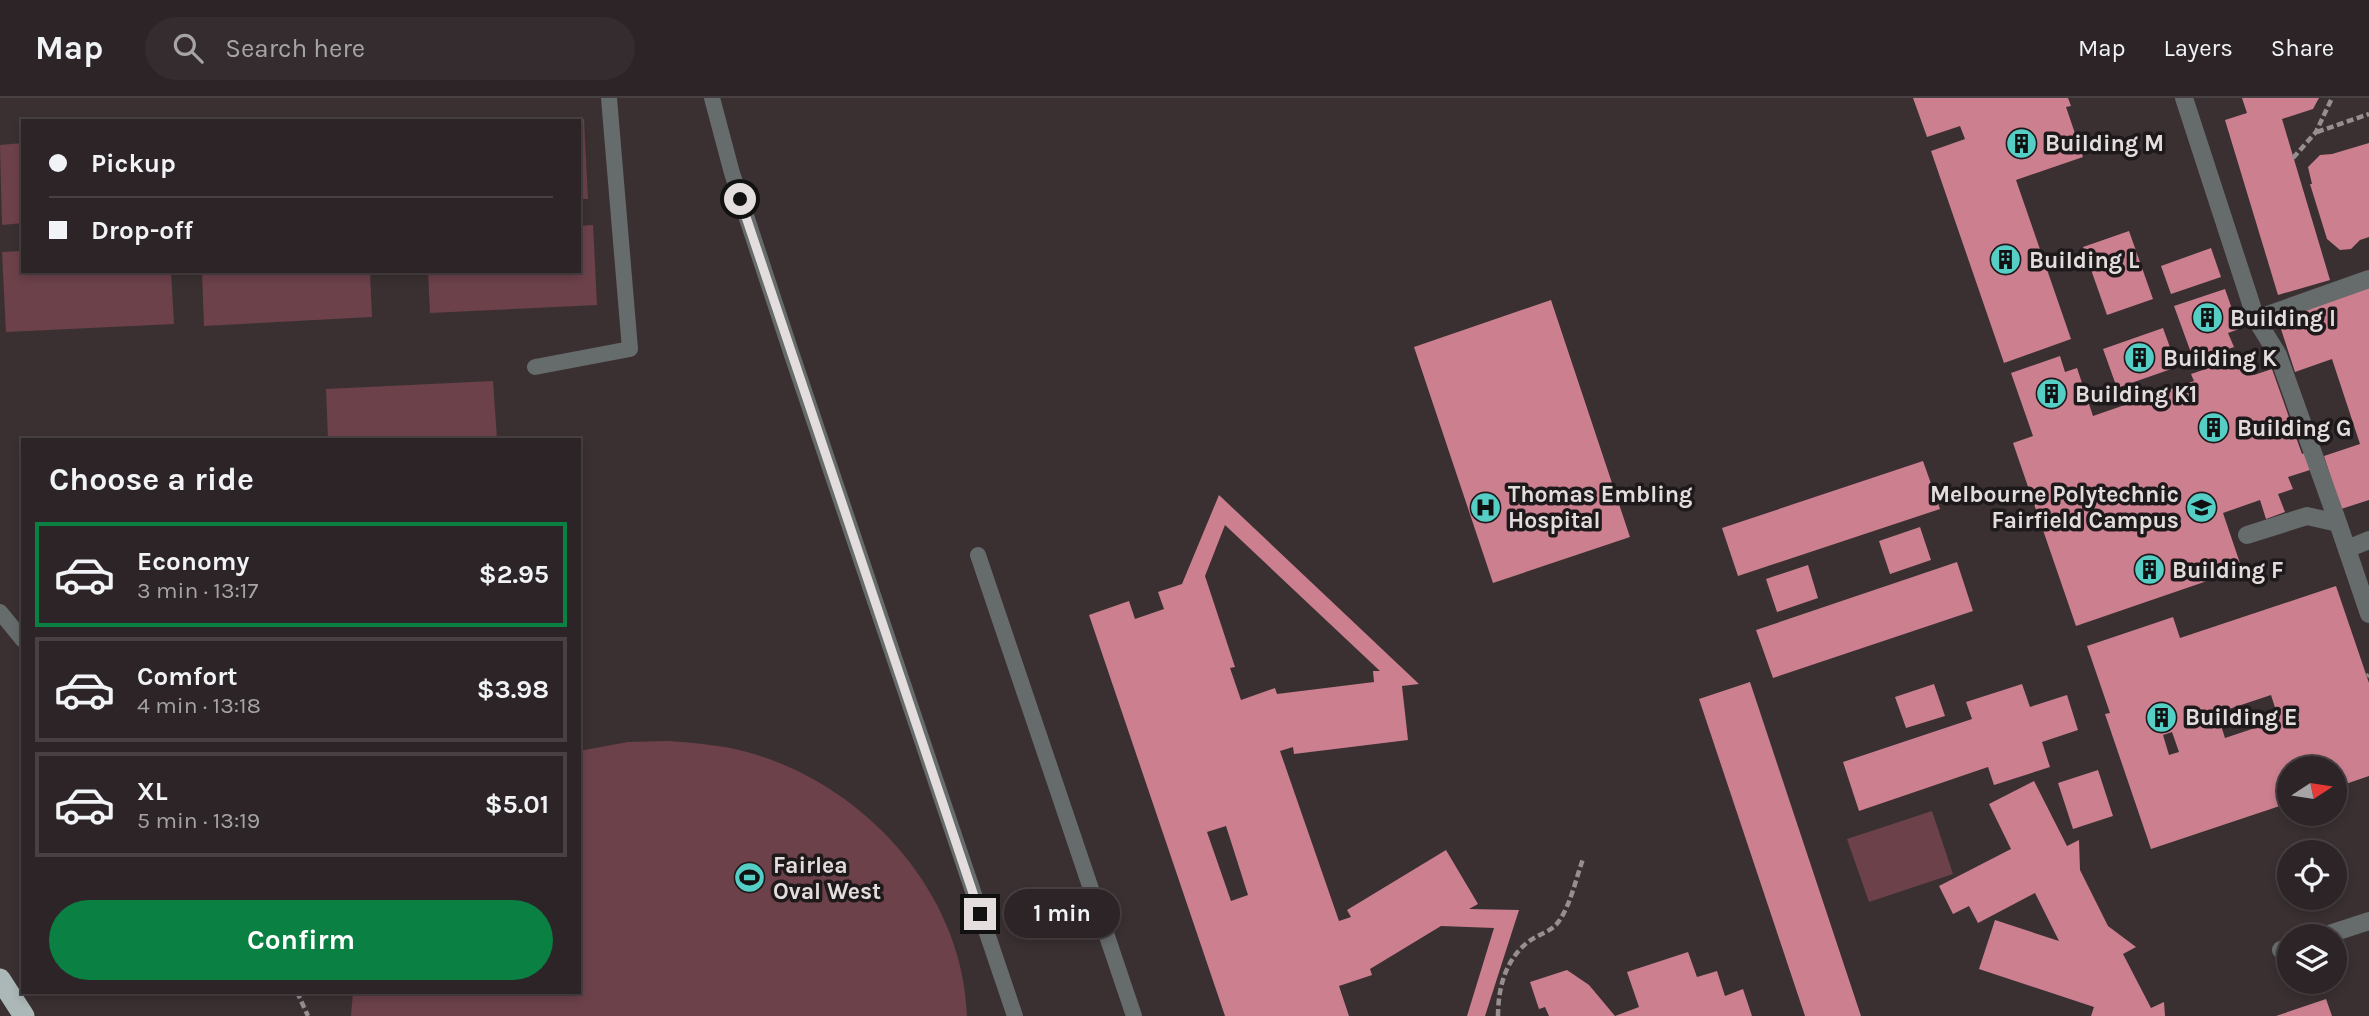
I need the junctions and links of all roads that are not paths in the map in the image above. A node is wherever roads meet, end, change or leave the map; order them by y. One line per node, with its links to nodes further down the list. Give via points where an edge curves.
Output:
1 (609, 98): 6 (lane, via 630,349)
2 (712, 98): 19 (lane, via 732,173)
3 (2184, 98): 5 (street)
4 (2369, 279): 5 (street)
5 (2256, 319): 7 (street, via 2278,355)
6 (535, 367)
7 (2338, 523): 8 (street, via 2307,516); 10 (street)
8 (2247, 535)
9 (2369, 540): 10 (street)
10 (2347, 549): 13 (street)
11 (978, 555): 20 (lane)
12 (0, 612): 14 (lane)
13 (2369, 614)
14 (21, 638)
15 (2369, 922): 16 (street)
16 (2347, 929)
17 (0, 979): 18 (highway)
18 (24, 1016)
19 (1015, 1016)
20 (1134, 1016)

